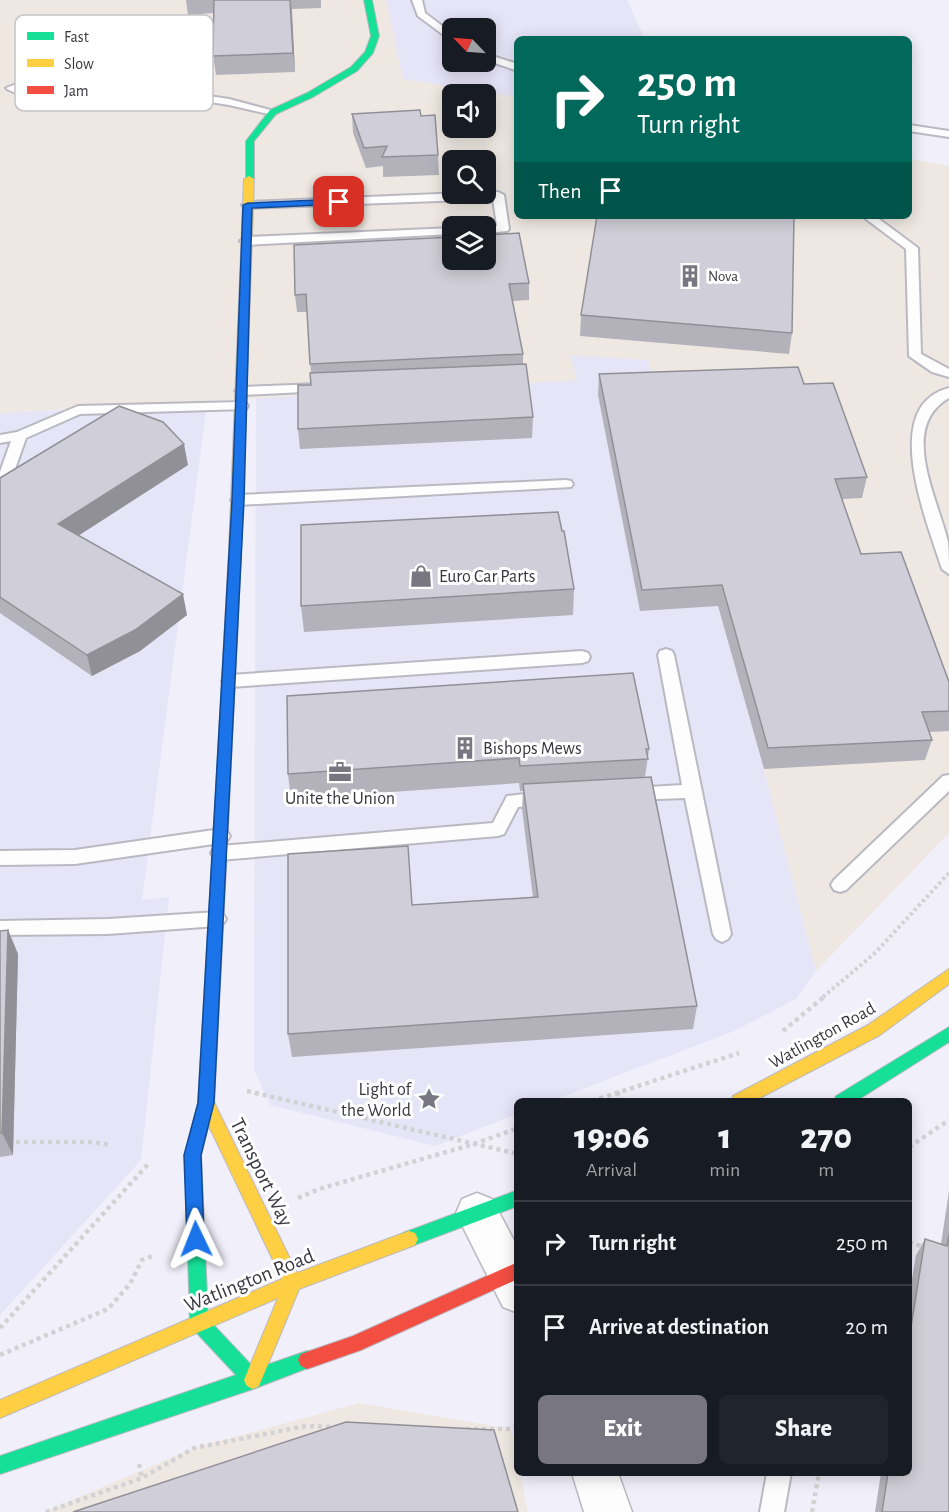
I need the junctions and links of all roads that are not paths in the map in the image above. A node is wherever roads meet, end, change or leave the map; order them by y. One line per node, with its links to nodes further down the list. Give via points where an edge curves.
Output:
1 (368, 0): 7 (street, Transport Way, via 375,36 369,53 354,69)
2 (417, 0): 3 (lane, via 421,14)
3 (442, 30)
4 (496, 60): 5 (lane)
5 (514, 67)
6 (213, 100): 7 (lane)
7 (273, 112): 10 (street, Transport Way, via 250,141)
8 (912, 128): 9 (lane)
9 (949, 134)
10 (248, 205): 12 (lane, via 498,195 503,229); 14 (street, Transport Way)
11 (872, 219): 15 (lane, via 912,248 915,356)
12 (496, 229)
13 (442, 232): 14 (lane)
14 (246, 241): 17 (street, Transport Way)
15 (949, 373)
16 (334, 387): 17 (lane)
17 (242, 391): 19 (street, Transport Way)
18 (949, 392): 25 (lane, via 932,403 923,416 917,434 917,458)
19 (241, 406): 20 (lane, via 78,410); 24 (street, Transport Way)
20 (20, 436): 21 (lane); 23 (lane)
21 (0, 439)
22 (566, 484): 24 (lane)
23 (2, 486)
24 (238, 500): 28 (street, Transport Way)
25 (949, 569)
26 (666, 656): 30 (lane)
27 (582, 657): 28 (lane)
28 (230, 681): 33 (street, Transport Way)
29 (949, 781): 35 (lane)
30 (692, 791): 31 (lane); 38 (lane)
31 (621, 795)
32 (561, 798): 33 (lane, via 513,801 498,829)
33 (221, 845): 34 (lane, via 75,857); 36 (street, Transport Way)
34 (0, 858)
35 (840, 885)
36 (217, 919): 37 (lane, via 178,924); 43 (street, Transport Way)
37 (0, 928)
38 (722, 934)
39 (949, 975): 41 (street, Watlington Road, via 874,1030)
40 (949, 1034): 42 (street)
41 (745, 1098)
42 (848, 1098)
43 (206, 1103): 48 (street, Transport Way); 49 (street, Transport Way, via 193,1155)
44 (514, 1200): 45 (street, Watlington Road)
45 (477, 1214): 46 (street); 48 (street, Watlington Road)
46 (514, 1276)
47 (514, 1278): 50 (street, via 355,1344)
48 (293, 1283): 49 (street, Watlington Road); 50 (street)
49 (199, 1323): 50 (street); 51 (street, Watlington Road)
50 (253, 1380): 52 (street)
51 (0, 1409)
52 (0, 1465)
53 (596, 1476): 55 (street)
54 (778, 1476): 56 (lane)
55 (608, 1512)
56 (772, 1512)

